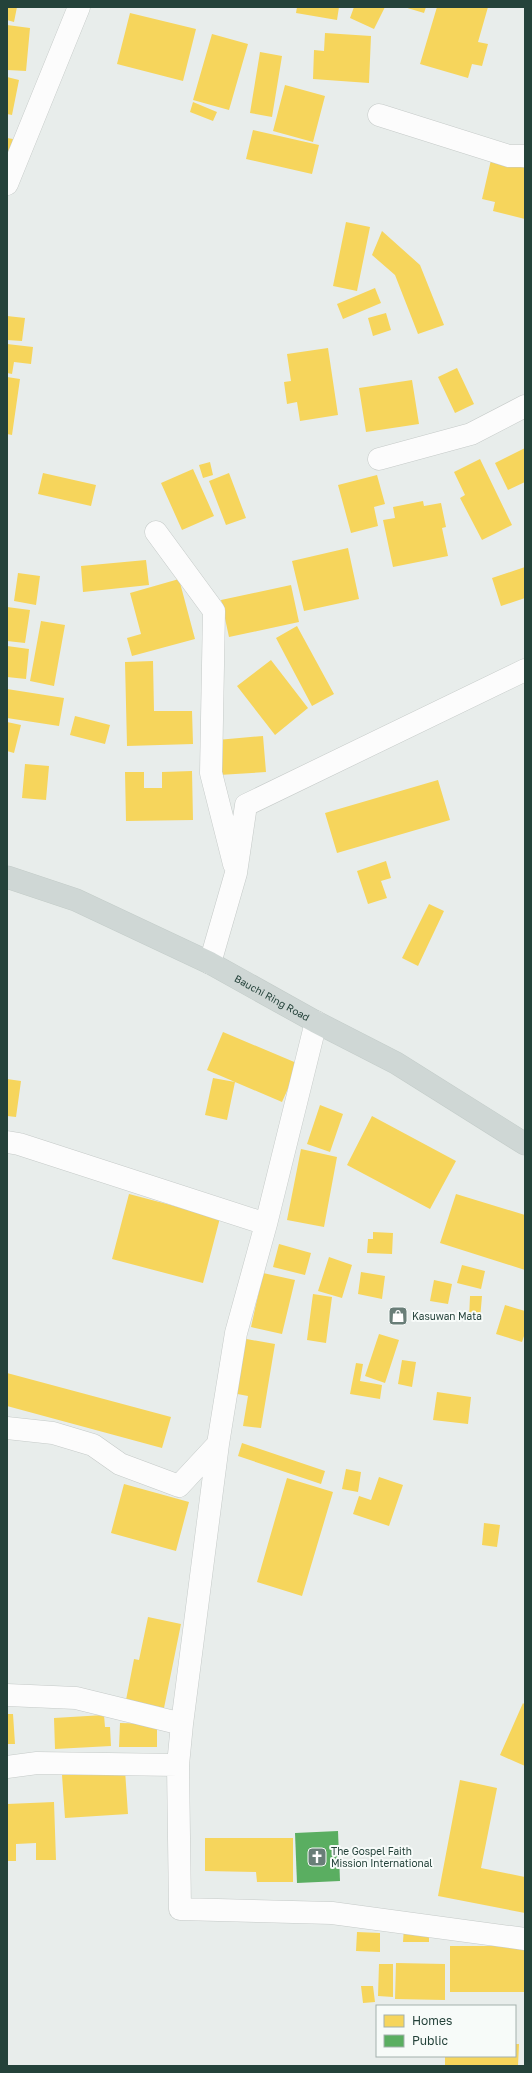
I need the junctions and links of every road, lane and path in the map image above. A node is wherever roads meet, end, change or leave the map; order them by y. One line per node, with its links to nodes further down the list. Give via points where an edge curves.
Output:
1 (79, 7): 4 (street)
2 (379, 115): 3 (street, via 509,156)
3 (525, 156)
4 (7, 184)
5 (525, 406): 6 (street, via 472,434)
6 (379, 459)
7 (156, 532): 9 (street, via 214,611 211,773)
8 (525, 670): 9 (street, via 246,805)
9 (236, 873): 11 (street)
10 (7, 877): 11 (main road, Bauchi Ring Road, via 76,900)
11 (210, 963): 12 (main road, Bauchi Ring Road)
12 (316, 1022): 14 (main road, Bauchi Ring Road, via 396,1062); 15 (street)
13 (7, 1142): 15 (street)
14 (525, 1144)
15 (266, 1224): 17 (street, via 236,1333)
16 (7, 1428): 17 (street, via 53,1433 93,1444 120,1464 179,1486)
17 (218, 1444): 19 (street)
18 (7, 1695): 19 (street, via 76,1698)
19 (182, 1724): 20 (street)
20 (178, 1765): 21 (street, via 37,1763); 22 (street, via 180,1909 332,1913)
21 (7, 1767)
22 (525, 1939)

